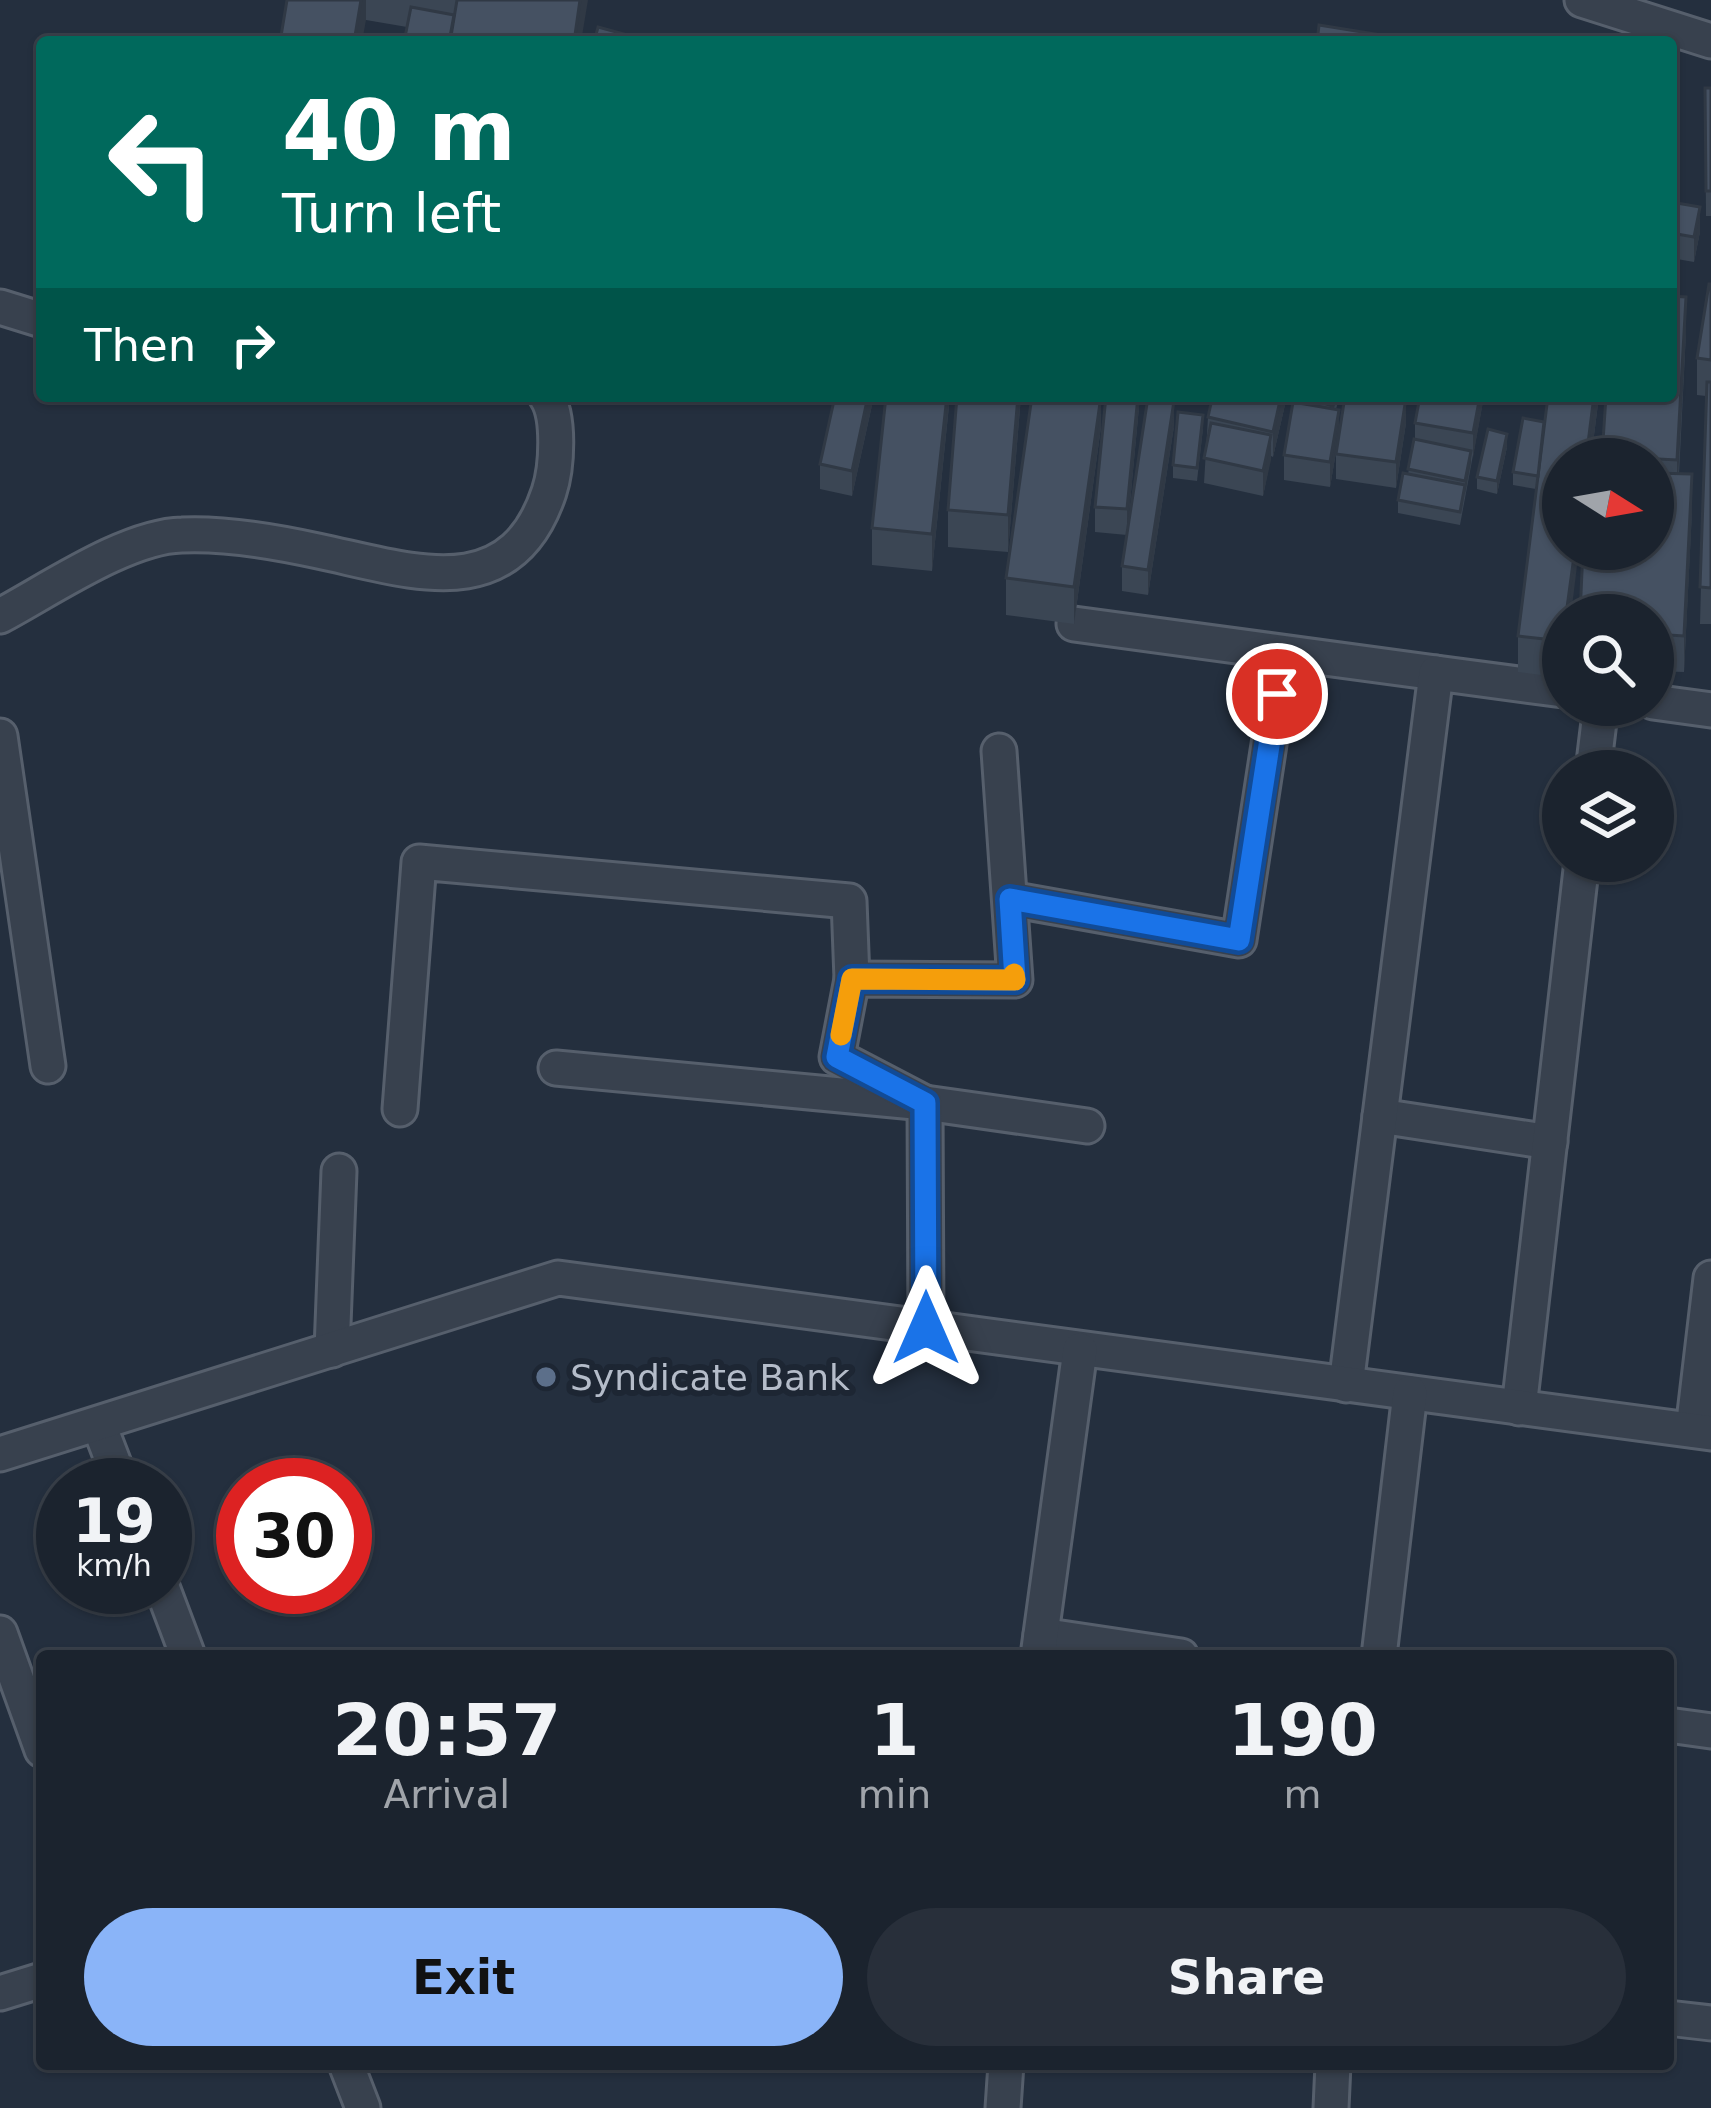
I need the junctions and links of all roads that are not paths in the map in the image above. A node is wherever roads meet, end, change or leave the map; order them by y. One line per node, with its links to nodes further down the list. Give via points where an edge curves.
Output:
1 (1582, 0): 2 (street)
2 (1711, 41)
3 (0, 307): 4 (street)
4 (36, 318)
5 (547, 402): 6 (street, via 556,471 536,530 488,569 423,576 314,550 180,534 119,554)
6 (0, 616)
7 (1074, 624): 8 (street)
8 (1283, 653): 9 (street); 17 (street, via 1239,940)
9 (1436, 674): 10 (street); 23 (street)
10 (1542, 687)
11 (1674, 705): 12 (street)
12 (1711, 710)
13 (0, 736): 15 (street)
14 (999, 751): 17 (street)
15 (5, 808): 19 (street)
16 (1580, 882): 25 (street)
17 (1010, 899): 18 (street, via 1015,980)
18 (852, 979): 21 (street, via 837,1057); 22 (street, via 849,901 419,862)
19 (48, 1066)
20 (556, 1068): 21 (street)
21 (925, 1103): 24 (street); 28 (street)
22 (400, 1108)
23 (1380, 1116): 25 (street); 31 (street)
24 (1088, 1126)
25 (1550, 1142): 33 (street)
26 (339, 1172): 29 (street)
27 (1711, 1278): 35 (street)
28 (926, 1328): 29 (street, via 558,1278); 30 (street)
29 (332, 1350): 34 (street)
30 (1080, 1350): 31 (street); 40 (street)
31 (1346, 1385): 32 (street)
32 (1410, 1393): 33 (street); 43 (street)
33 (1519, 1408): 35 (street)
34 (99, 1426): 36 (street); 37 (street)
35 (1702, 1432)
36 (0, 1454)
37 (111, 1458)
38 (172, 1614): 41 (street)
39 (0, 1633): 46 (street)
40 (1040, 1646): 42 (street)
41 (186, 1650)
42 (1096, 1650)
43 (1379, 1650)
44 (1674, 1726): 45 (street)
45 (1711, 1731)
46 (36, 1733)
47 (36, 1982): 48 (street)
48 (0, 1994)
49 (1674, 2019): 50 (street)
50 (1711, 2023)
51 (348, 2070): 54 (street)
52 (1006, 2070): 55 (street)
53 (1333, 2070): 56 (street)
54 (363, 2108)
55 (1004, 2108)
56 (1330, 2108)

